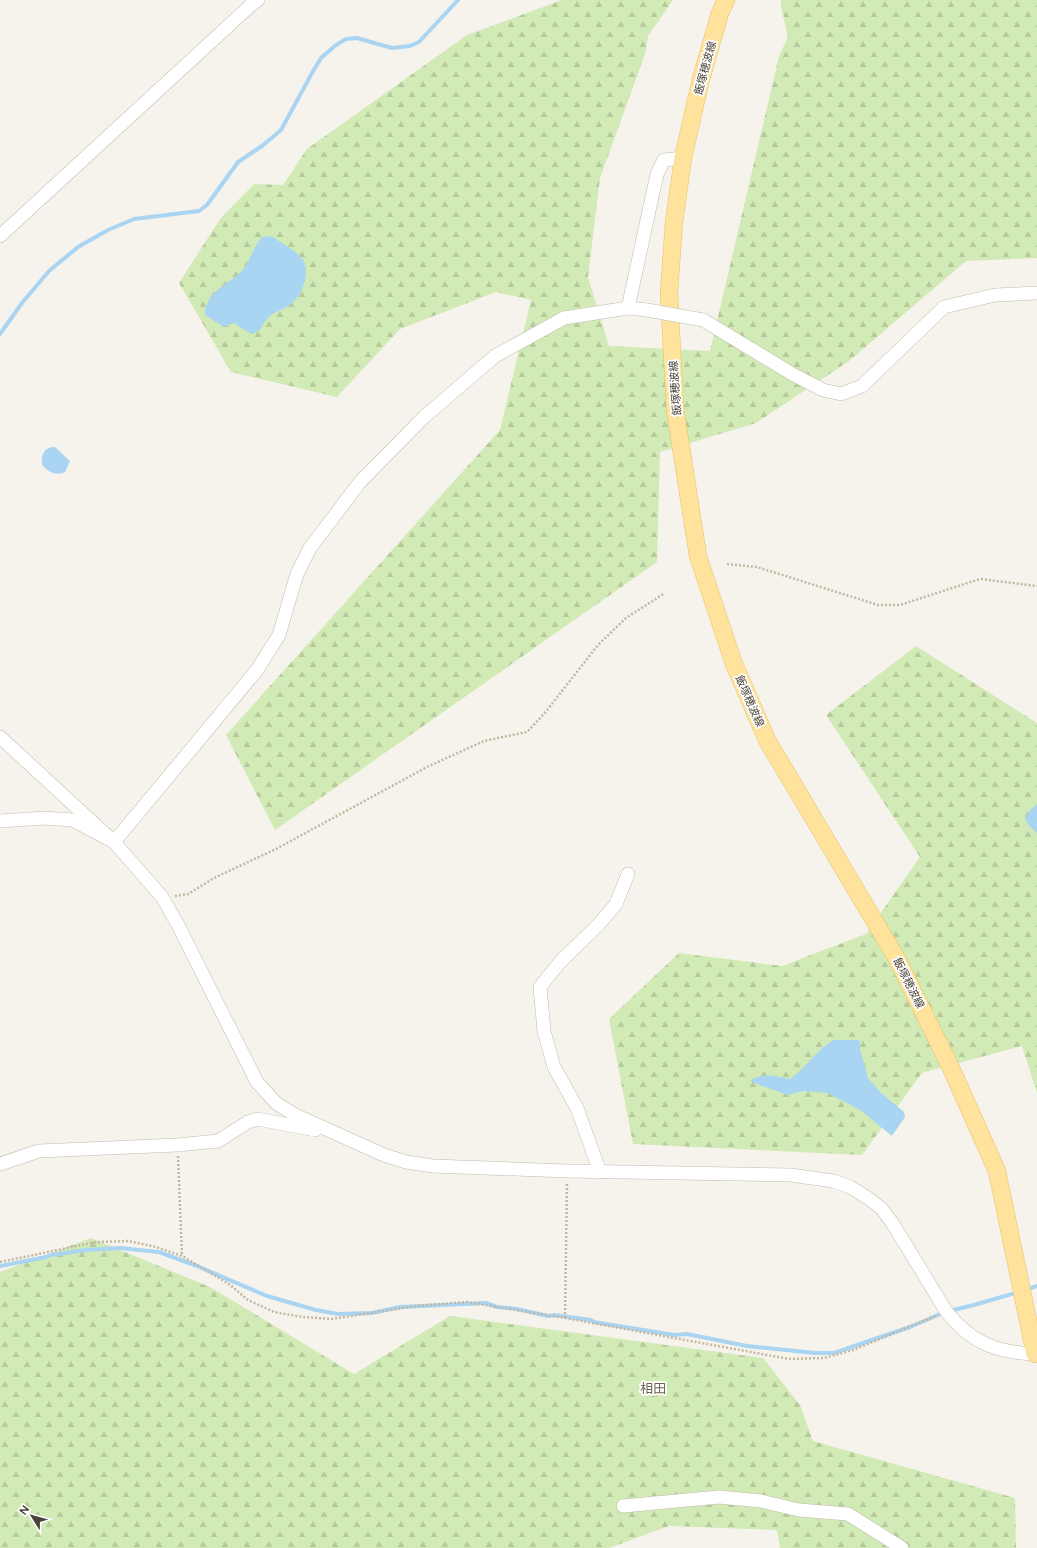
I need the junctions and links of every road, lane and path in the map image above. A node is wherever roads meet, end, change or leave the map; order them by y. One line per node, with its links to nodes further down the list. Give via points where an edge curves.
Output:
1 (258, 0): 4 (street, via 115,128)
2 (726, 0): 3 (main road, 飯塚穂波線, via 701,79)
3 (683, 158): 6 (street, via 664,160 657,174); 24 (main road, 飯塚穂波線, via 674,222 669,293 675,409 698,556 734,664 767,740 897,959 951,1068 997,1171)
4 (0, 236)
5 (1037, 293): 6 (street, bridge, via 995,295 944,307 862,386 841,394 822,390 794,375 703,320)
6 (628, 308): 12 (street, via 564,318 495,356 424,417 360,482 310,548 297,574 279,635 257,670)
7 (727, 564): 8 (path, via 757,568 878,605 900,605 980,579)
8 (1037, 586)
9 (665, 593): 14 (path, via 626,618 598,645 527,732 484,742 441,761 276,849 214,878 188,894)
10 (0, 737): 12 (street)
11 (0, 821): 12 (street, via 44,818 73,820)
12 (114, 842): 14 (street)
13 (628, 874): 19 (street, via 616,904 560,962 540,987 544,1031 554,1067 577,1108)
14 (162, 897): 15 (street, via 257,1082 276,1103)
15 (334, 1133): 16 (street, via 258,1119 248,1122 218,1141); 18 (street, via 406,1162 433,1166)
16 (177, 1146): 17 (street, via 39,1151); 20 (path)
17 (0, 1164)
18 (567, 1171): 19 (street); 23 (path)
19 (600, 1172): 22 (street, via 791,1175 833,1181 850,1187 882,1209)
20 (182, 1256): 21 (path, via 128,1241 96,1242); 23 (path, via 229,1284 248,1300 274,1312 303,1317 331,1318 467,1302)
21 (0, 1262)
22 (946, 1311): 23 (path, via 853,1350 824,1358 789,1359); 24 (street, via 970,1336 993,1348)
23 (565, 1318)
24 (1036, 1354)
25 (623, 1506): 26 (street, via 719,1497 761,1501 799,1510 848,1514)
26 (902, 1548)

